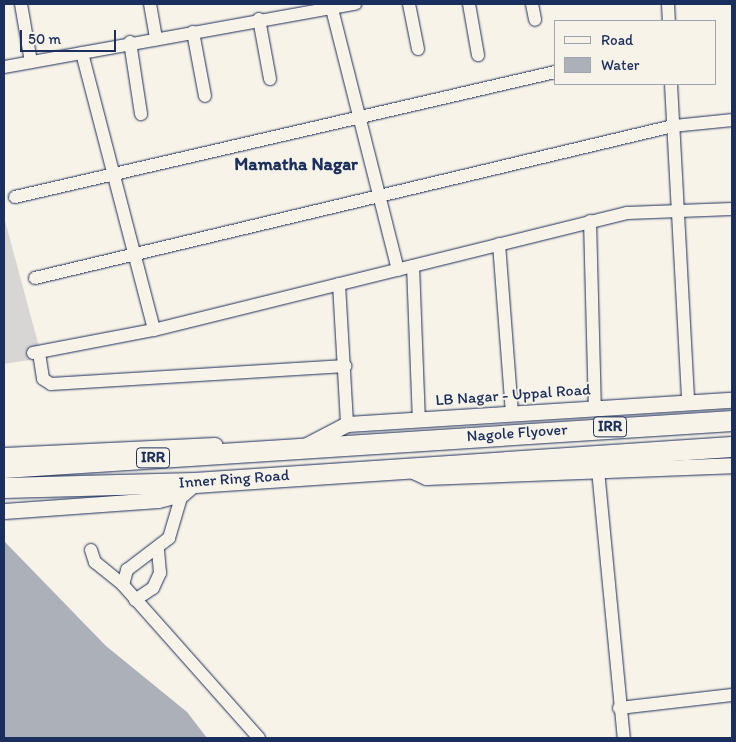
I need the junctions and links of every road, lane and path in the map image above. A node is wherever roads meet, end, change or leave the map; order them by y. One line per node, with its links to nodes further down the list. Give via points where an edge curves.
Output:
1 (21, 4): 18 (street)
2 (150, 4): 13 (street)
3 (355, 4): 8 (street)
4 (409, 4): 15 (street)
5 (469, 4): 17 (street)
6 (532, 4): 10 (street)
7 (668, 4): 11 (street)
8 (332, 8): 9 (street); 25 (street)
9 (259, 20): 12 (street); 21 (street)
10 (535, 20)
11 (669, 20)
12 (193, 32): 13 (street); 23 (street)
13 (156, 39): 14 (street)
14 (130, 42): 16 (street); 24 (street)
15 (418, 49)
16 (82, 53): 18 (street); 28 (street)
17 (478, 55)
18 (31, 62): 19 (street)
19 (4, 67)
20 (554, 72): 25 (street)
21 (270, 79)
22 (671, 85): 27 (street)
23 (205, 96)
24 (141, 114)
25 (358, 116): 28 (street); 29 (street)
26 (732, 120): 27 (street)
27 (673, 126): 29 (street); 32 (street)
28 (112, 173): 30 (street); 35 (street)
29 (378, 195): 35 (street); 37 (street)
30 (15, 197)
31 (732, 209): 32 (street)
32 (676, 210): 33 (street, via 627,213); 43 (street)
33 (590, 222): 34 (street); 44 (street)
34 (500, 244): 36 (street); 45 (street)
35 (134, 254): 38 (street); 40 (street)
36 (413, 266): 37 (street); 46 (street)
37 (398, 270): 39 (street)
38 (35, 278)
39 (339, 284): 40 (street); 41 (street)
40 (154, 330): 41 (street, via 36,353 43,379 51,384)
41 (345, 366): 48 (street)
42 (732, 400): 43 (street, LB Nagar - Uppal Road)
43 (688, 403): 44 (street, LB Nagar - Uppal Road)
44 (595, 407): 45 (street, LB Nagar - Uppal Road)
45 (512, 412): 46 (street, LB Nagar - Uppal Road)
46 (419, 419): 48 (street, LB Nagar - Uppal Road)
47 (732, 421): 50 (highway, Nagole Flyover / IRR)
48 (346, 424): 50 (street, LB Nagar - Uppal Road)
49 (732, 447): 54 (highway, Nagole Flyover / IRR)
50 (301, 448): 51 (highway, Inner Ring Road / IRR)
51 (266, 451): 52 (street, via 234,444); 55 (highway, Inner Ring Road / IRR)
52 (4, 455)
53 (732, 465): 56 (street)
54 (403, 466): 56 (street, via 426,477); 58 (highway, Inner Ring Road / IRR)
55 (4, 468)
56 (598, 470): 65 (street)
57 (4, 488): 58 (highway, Inner Ring Road / IRR)
58 (188, 488): 59 (street, via 125,504); 60 (street, via 170,538)
59 (4, 511)
60 (158, 548): 62 (street, via 127,570); 63 (street, via 160,573 153,588)
61 (91, 550): 62 (street, via 95,562)
62 (123, 585): 63 (street)
63 (135, 600): 66 (street)
64 (732, 695): 65 (street)
65 (619, 708): 67 (street)
66 (259, 738)
67 (624, 738)

